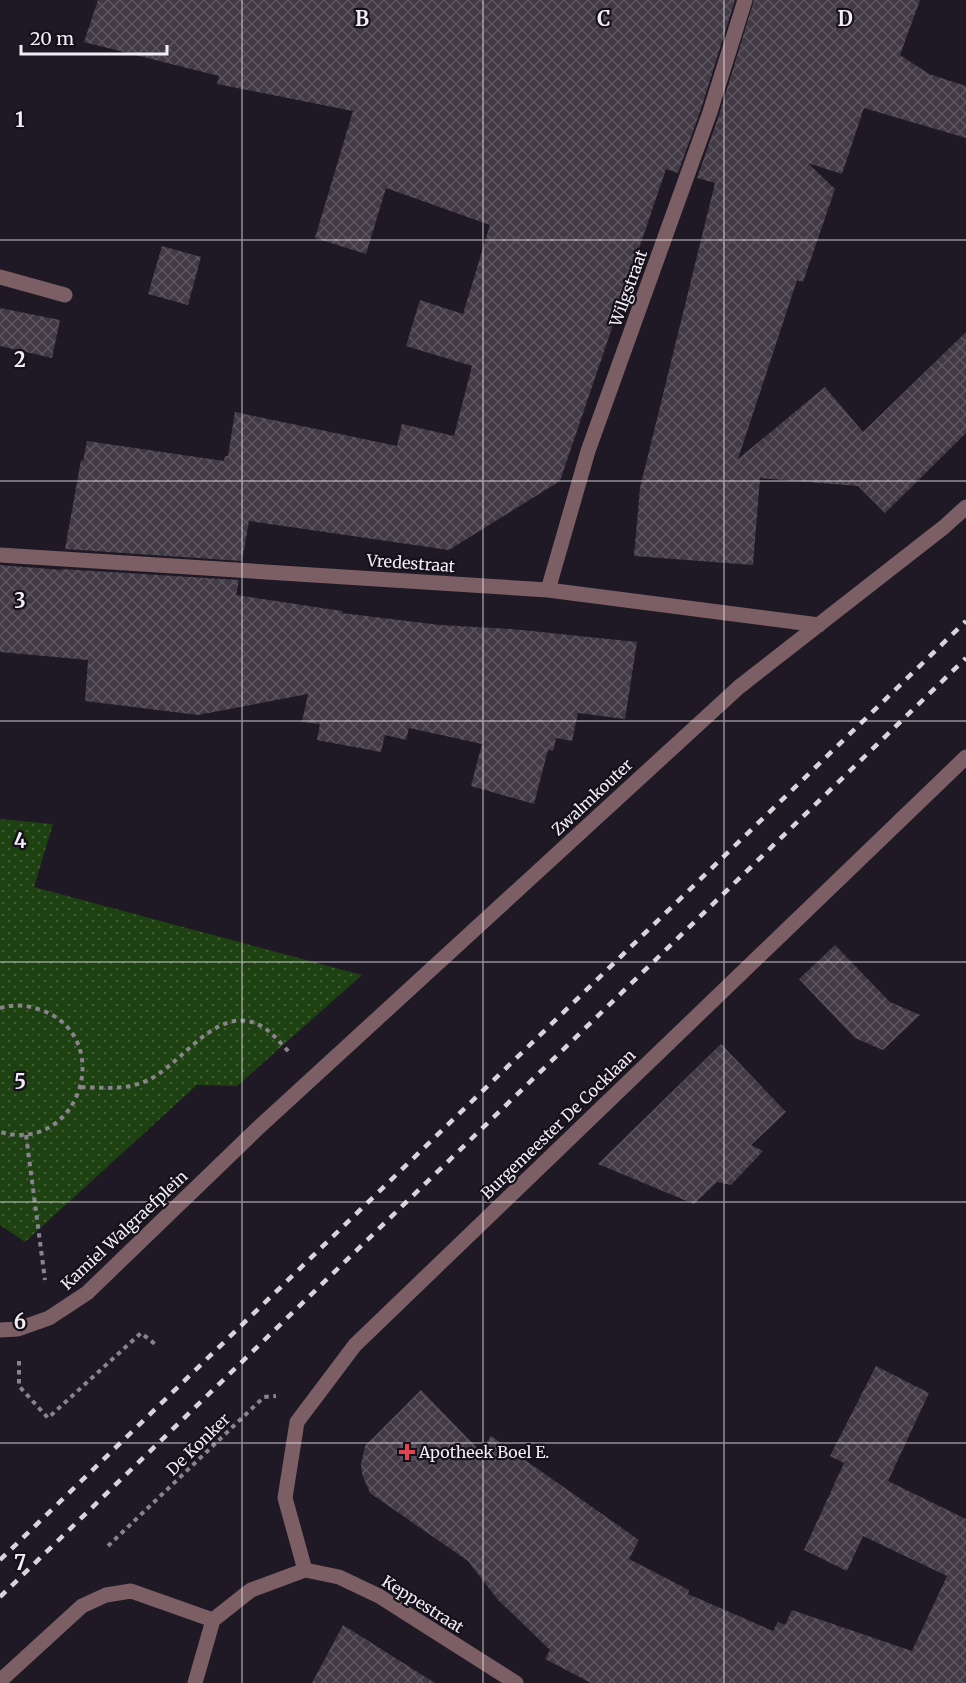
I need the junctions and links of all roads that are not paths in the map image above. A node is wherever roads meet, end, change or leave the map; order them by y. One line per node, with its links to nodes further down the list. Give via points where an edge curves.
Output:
1 (745, 0): 6 (street, Wilgstraat, via 710,112 588,451)
2 (0, 277): 3 (street)
3 (65, 295)
4 (966, 507): 7 (street, Zwalmkouter)
5 (0, 555): 6 (street, Vredestraat)
6 (548, 590): 7 (street, Vredestraat)
7 (819, 625): 9 (street, Zwalmkouter, via 739,687)
8 (966, 757): 11 (street, Burgemeester De Cocklaan, via 355,1345 297,1422 285,1498)
9 (256, 1129): 10 (street, Kamiel Walgraefplein, via 87,1293 49,1318 18,1329)
10 (0, 1330)
11 (305, 1570): 12 (street, via 251,1590); 15 (street, Keppestraat, via 339,1577 379,1596)
12 (213, 1620): 13 (street, via 131,1591 106,1595 82,1606); 14 (street)
13 (0, 1681)
14 (195, 1683)
15 (516, 1683)

